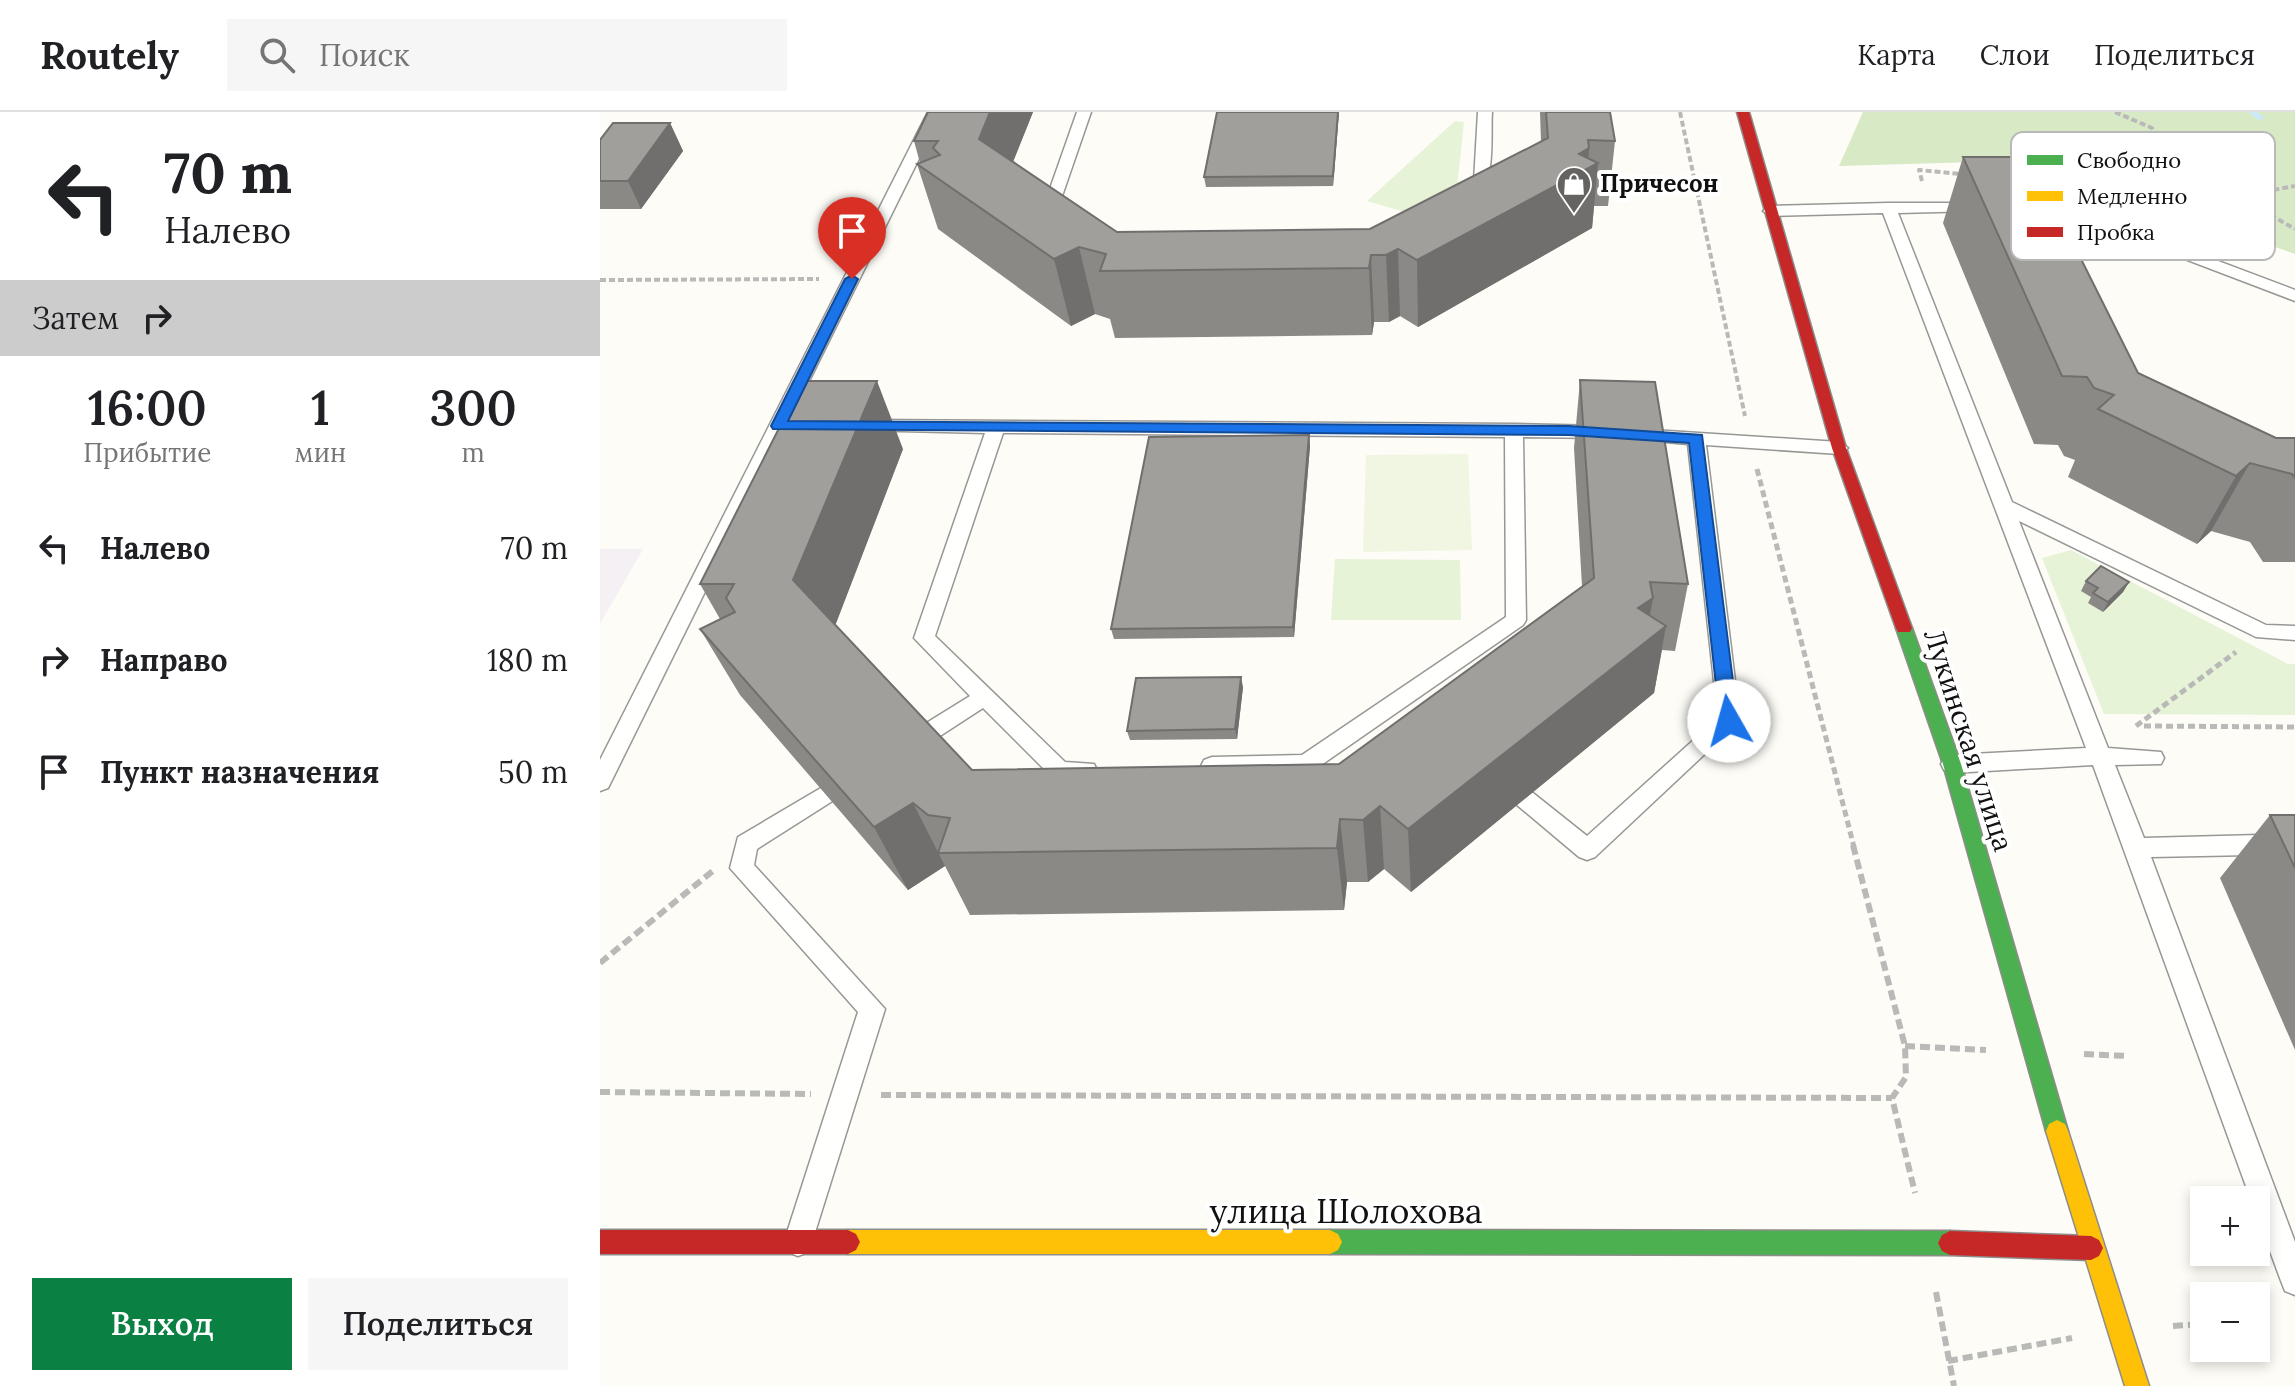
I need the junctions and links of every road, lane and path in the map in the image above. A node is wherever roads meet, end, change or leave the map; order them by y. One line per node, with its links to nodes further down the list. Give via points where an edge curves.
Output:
1 (935, 112): 20 (lane)
2 (1084, 112): 17 (lane, via 1053,200)
3 (1485, 112): 14 (lane, via 1481,181)
4 (1680, 112): 27 (path)
5 (1743, 112): 15 (street, Лукинская улица)
6 (2115, 112): 7 (path)
7 (2156, 132)
8 (1973, 175): 13 (path, via 1919,170)
9 (2295, 186): 10 (path)
10 (2275, 190)
11 (1888, 207): 13 (lane); 15 (lane); 29 (lane)
12 (1989, 207): 13 (lane)
13 (1929, 208)
14 (1460, 209)
15 (1771, 211): 28 (street, Лукинская улица)
16 (2275, 217): 18 (path)
17 (1085, 227)
18 (2295, 229)
19 (2201, 260): 22 (lane)
20 (852, 279): 21 (path); 43 (lane, via 786,426)
21 (600, 280)
22 (2295, 296)
23 (840, 426): 24 (lane)
24 (996, 427): 25 (lane); 32 (lane, via 924,638)
25 (1514, 430): 26 (lane); 33 (lane, via 1516,620)
26 (1696, 439): 27 (lane); 45 (lane, via 1729,721 1587,850)
27 (1751, 443): 28 (lane); 52 (path, via 1905,1046 1906,1077)
28 (1839, 448): 40 (street, Лукинская улица)
29 (2002, 505): 30 (lane); 38 (lane)
30 (2263, 632): 31 (lane); 35 (path)
31 (2295, 633)
32 (984, 697): 37 (lane); 42 (lane, via 1060,771)
33 (1399, 701): 34 (lane); 41 (lane, via 1306,764)
34 (1421, 718)
35 (2136, 726): 36 (path); 38 (path)
36 (2295, 727)
37 (915, 741)
38 (2097, 756): 39 (lane); 40 (lane); 48 (lane)
39 (2153, 758)
40 (1952, 764): 56 (street, Лукинская улица)
41 (1183, 767)
42 (1106, 770)
43 (600, 782)
44 (826, 794): 46 (lane)
45 (1525, 799)
46 (746, 844): 49 (path); 51 (lane, via 742,868 872,1009)
47 (2295, 844): 48 (lane)
48 (2136, 848): 57 (lane)
49 (600, 963)
50 (600, 1092): 51 (path)
51 (845, 1094): 52 (path); 55 (lane)
52 (1892, 1098): 54 (path)
53 (600, 1242): 55 (street, улица Шолохова)
54 (1928, 1242): 55 (street, улица Шолохова); 56 (street, улица Шолохова); 58 (path)
55 (798, 1243)
56 (2091, 1248): 59 (street, Лукинская улица)
57 (2295, 1281)
58 (1954, 1386)
59 (2137, 1386)

